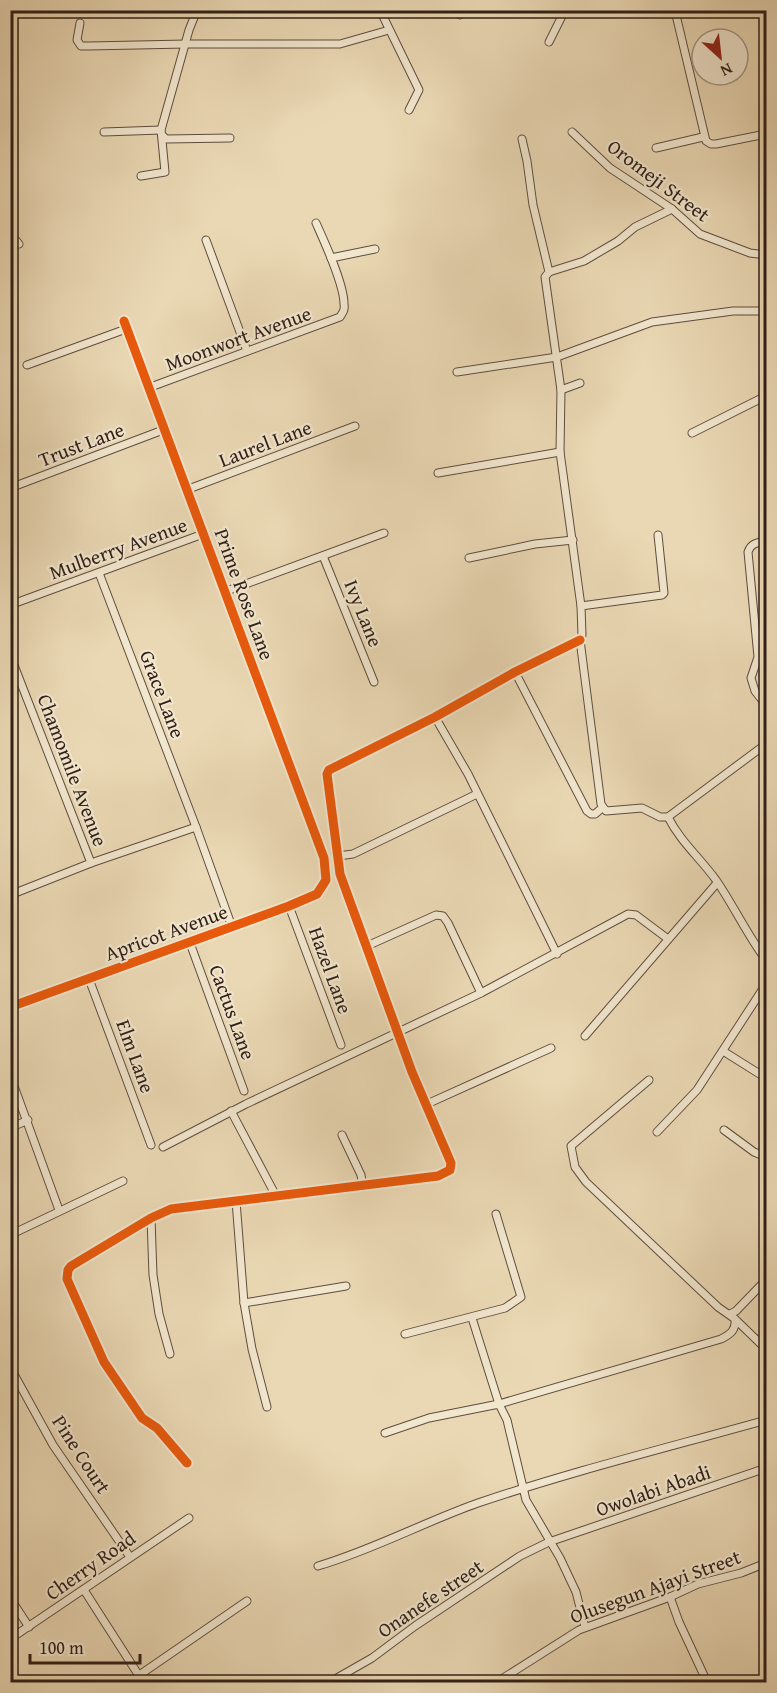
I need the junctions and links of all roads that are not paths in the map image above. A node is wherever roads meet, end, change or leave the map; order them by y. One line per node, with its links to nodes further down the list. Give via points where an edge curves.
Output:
1 (198, 10): 8 (street)
2 (380, 10): 6 (street)
3 (565, 10): 7 (street)
4 (676, 15): 14 (street)
5 (80, 23): 8 (street, via 81,46)
6 (389, 30): 8 (street, via 340,44); 9 (street, via 419,90)
7 (549, 42)
8 (186, 44): 11 (street)
9 (409, 110)
10 (104, 132): 11 (street)
11 (161, 132): 15 (street, via 166,138); 18 (street, via 165,172)
12 (572, 132): 19 (street, Oromeji Street, via 610,168)
13 (766, 134): 14 (street, via 711,144)
14 (703, 137): 17 (street)
15 (230, 138)
16 (522, 139): 27 (street)
17 (656, 148)
18 (141, 176)
19 (672, 209): 25 (street, Oromeji Street, via 700,234 750,254); 27 (street, via 635,227 584,261)
20 (316, 223): 26 (street)
21 (10, 232): 23 (street)
22 (206, 240): 29 (street)
23 (19, 244)
24 (375, 249): 26 (street)
25 (766, 255)
26 (331, 258): 29 (street, Moonwort Avenue, via 345,302 340,317)
27 (549, 272): 30 (street, via 545,277)
28 (766, 311): 30 (street, via 733,311 652,322)
29 (247, 351): 34 (street, Moonwort Avenue)
30 (557, 357): 32 (street); 35 (street)
31 (27, 365): 34 (street, Prime Rose Lane, via 125,325)
32 (457, 372)
33 (580, 383): 35 (street)
34 (148, 388): 38 (street, Prime Rose Lane)
35 (561, 390): 40 (street)
36 (766, 396): 39 (street)
37 (355, 426): 43 (street, Laurel Lane)
38 (163, 430): 42 (street, Trust Lane); 43 (street, Prime Rose Lane)
39 (692, 433)
40 (560, 453): 41 (street); 47 (street)
41 (438, 473)
42 (10, 488)
43 (186, 490): 45 (street, Prime Rose Lane)
44 (384, 533): 49 (street)
45 (203, 534): 51 (street, Mulberry Avenue); 52 (street, Prime Rose Lane)
46 (658, 535): 54 (street, via 662,595)
47 (573, 540): 50 (street); 54 (street)
48 (766, 542): 59 (street, via 756,543 748,552 759,657 751,678)
49 (323, 556): 52 (street); 58 (street, Ivy Lane)
50 (469, 558)
51 (99, 573): 53 (street, Mulberry Avenue); 65 (street, Grace Lane)
52 (224, 592): 68 (street, Prime Rose Lane, via 324,858)
53 (10, 605)
54 (581, 606): 55 (street)
55 (580, 640): 57 (street); 63 (street)
56 (10, 655): 67 (street, Chamomile Avenue)
57 (515, 672): 60 (street); 63 (street, via 587,811 596,814)
58 (374, 682)
59 (766, 705)
60 (435, 717): 62 (street); 66 (street, via 329,770)
61 (766, 744): 64 (street)
62 (477, 794): 66 (street, via 362,850); 76 (street)
63 (602, 808): 64 (street, via 642,808)
64 (668, 817): 69 (street, via 675,832)
65 (196, 827): 67 (street); 72 (street, Grace Lane)
66 (338, 856): 75 (street, via 340,874)
67 (91, 863): 70 (street)
68 (326, 880): 71 (street, Apricot Avenue, via 317,894)
69 (717, 883): 73 (street); 77 (street)
70 (10, 895)
71 (289, 906): 72 (street, Apricot Avenue); 84 (street, Hazel Lane)
72 (232, 927): 74 (street, Apricot Avenue)
73 (668, 939): 76 (street, via 636,915 628,914); 83 (street)
74 (190, 943): 78 (street, Apricot Avenue); 90 (street, Cactus Lane)
75 (367, 945): 80 (street, via 436,915 443,916); 82 (street)
76 (557, 954): 80 (street)
77 (766, 960)
78 (89, 979): 81 (street, Apricot Avenue); 98 (street, Elm Lane)
79 (766, 984): 86 (street)
80 (481, 993): 82 (street)
81 (10, 1007)
82 (399, 1033): 91 (street); 92 (street)
83 (585, 1036)
84 (341, 1046)
85 (551, 1048): 91 (street)
86 (723, 1051): 88 (street); 96 (street, via 697,1090)
87 (10, 1075): 93 (street)
88 (766, 1078)
89 (649, 1080): 112 (street, via 572,1146 575,1167 702,1292)
90 (244, 1091)
91 (427, 1104): 102 (street, via 451,1163 450,1170 438,1176)
92 (231, 1112): 99 (street); 103 (street)
93 (28, 1120): 94 (street); 105 (street)
94 (10, 1128)
95 (724, 1130): 100 (street)
96 (657, 1132)
97 (342, 1136): 102 (street)
98 (151, 1145)
99 (163, 1147)
100 (766, 1157)
101 (123, 1181): 105 (street)
102 (363, 1187): 103 (street)
103 (276, 1196): 104 (street)
104 (236, 1201): 107 (street, via 171,1209); 111 (street)
105 (59, 1210): 108 (street)
106 (496, 1214): 113 (street, via 521,1297 505,1308)
107 (151, 1218): 116 (street, via 153,1275); 122 (street, via 71,1266 67,1279 104,1362 142,1418 157,1428)
108 (10, 1235)
109 (766, 1280): 112 (street)
110 (346, 1286): 111 (street)
111 (244, 1303): 119 (street)
112 (733, 1316): 115 (street); 118 (street, via 735,1328 721,1339)
113 (472, 1318): 114 (street); 118 (street)
114 (405, 1334)
115 (766, 1349)
116 (170, 1354)
117 (10, 1367): 127 (street, Pine Court, via 53,1445)
118 (499, 1404): 121 (street, via 429,1418); 124 (street, via 507,1420)
119 (267, 1407)
120 (766, 1420): 124 (street)
121 (385, 1433)
122 (187, 1463)
123 (766, 1468): 126 (street, Owolabi Abadi)
124 (523, 1488): 126 (street); 129 (street)
125 (189, 1518): 127 (street, Cherry Road)
126 (549, 1542): 135 (street, via 576,1592); 138 (street, Onanefe street, via 520,1556 372,1658)
127 (130, 1557): 130 (street, Cherry Road)
128 (766, 1563): 131 (street, Olusegun Ajayi Street)
129 (318, 1566)
130 (84, 1590): 134 (street, Cherry Road); 137 (street)
131 (670, 1597): 135 (street, Olusegun Ajayi Street); 140 (street)
132 (10, 1598): 134 (street)
133 (247, 1600): 137 (street)
134 (29, 1627): 136 (street, Cherry Road)
135 (585, 1627): 139 (street, Olusegun Ajayi Street)
136 (10, 1639)
137 (139, 1680)
138 (330, 1682)
139 (497, 1683)
140 (707, 1683)

